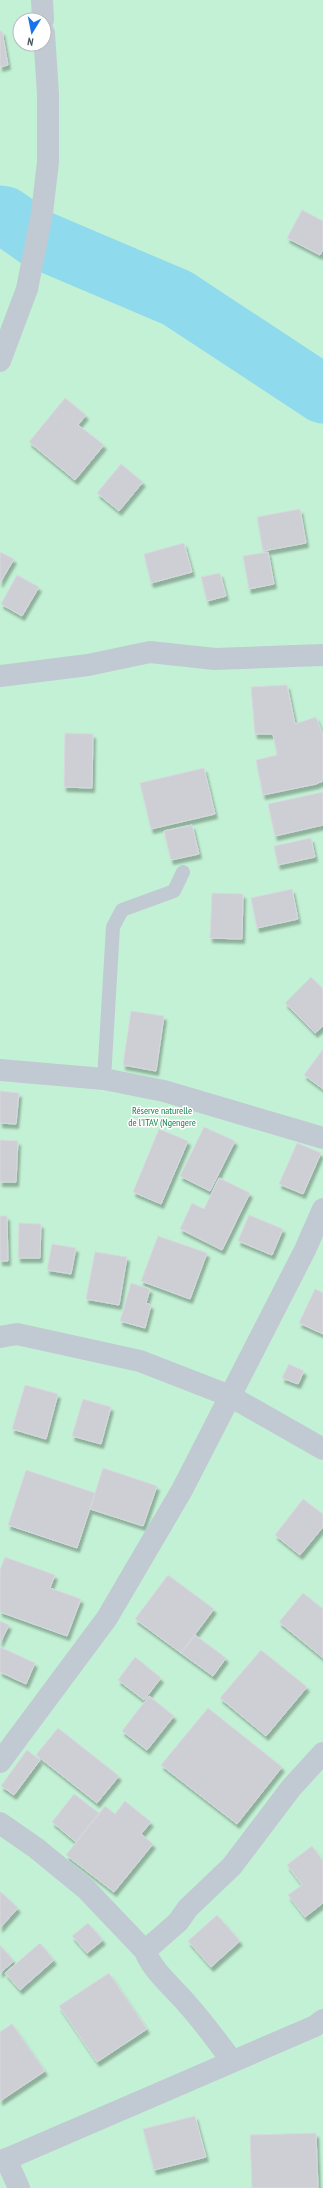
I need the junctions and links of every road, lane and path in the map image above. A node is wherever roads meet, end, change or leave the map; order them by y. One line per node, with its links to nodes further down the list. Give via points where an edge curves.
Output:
1 (42, 0): 2 (street)
2 (43, 12)
3 (45, 52): 4 (street, via 48,162 42,213 27,289)
4 (0, 361)
5 (323, 656): 6 (street, via 215,659 150,652 88,665)
6 (0, 676)
7 (183, 872): 9 (lane, via 174,891 122,910 113,927)
8 (0, 1070): 9 (street)
9 (104, 1079): 10 (street, via 164,1091)
10 (323, 1138)
11 (323, 1209): 13 (street, via 305,1250)
12 (0, 1337): 13 (street, via 17,1334 140,1361)
13 (230, 1396): 14 (street); 16 (street, via 182,1490 107,1618)
14 (323, 1449)
15 (323, 1753): 18 (street, via 291,1788 232,1866)
16 (0, 1762)
17 (0, 1823): 18 (street, via 36,1848 86,1889)
18 (145, 1952): 20 (street)
19 (320, 2023): 20 (street)
20 (232, 2061): 21 (street)
21 (3, 2160): 22 (street)
22 (19, 2188)

